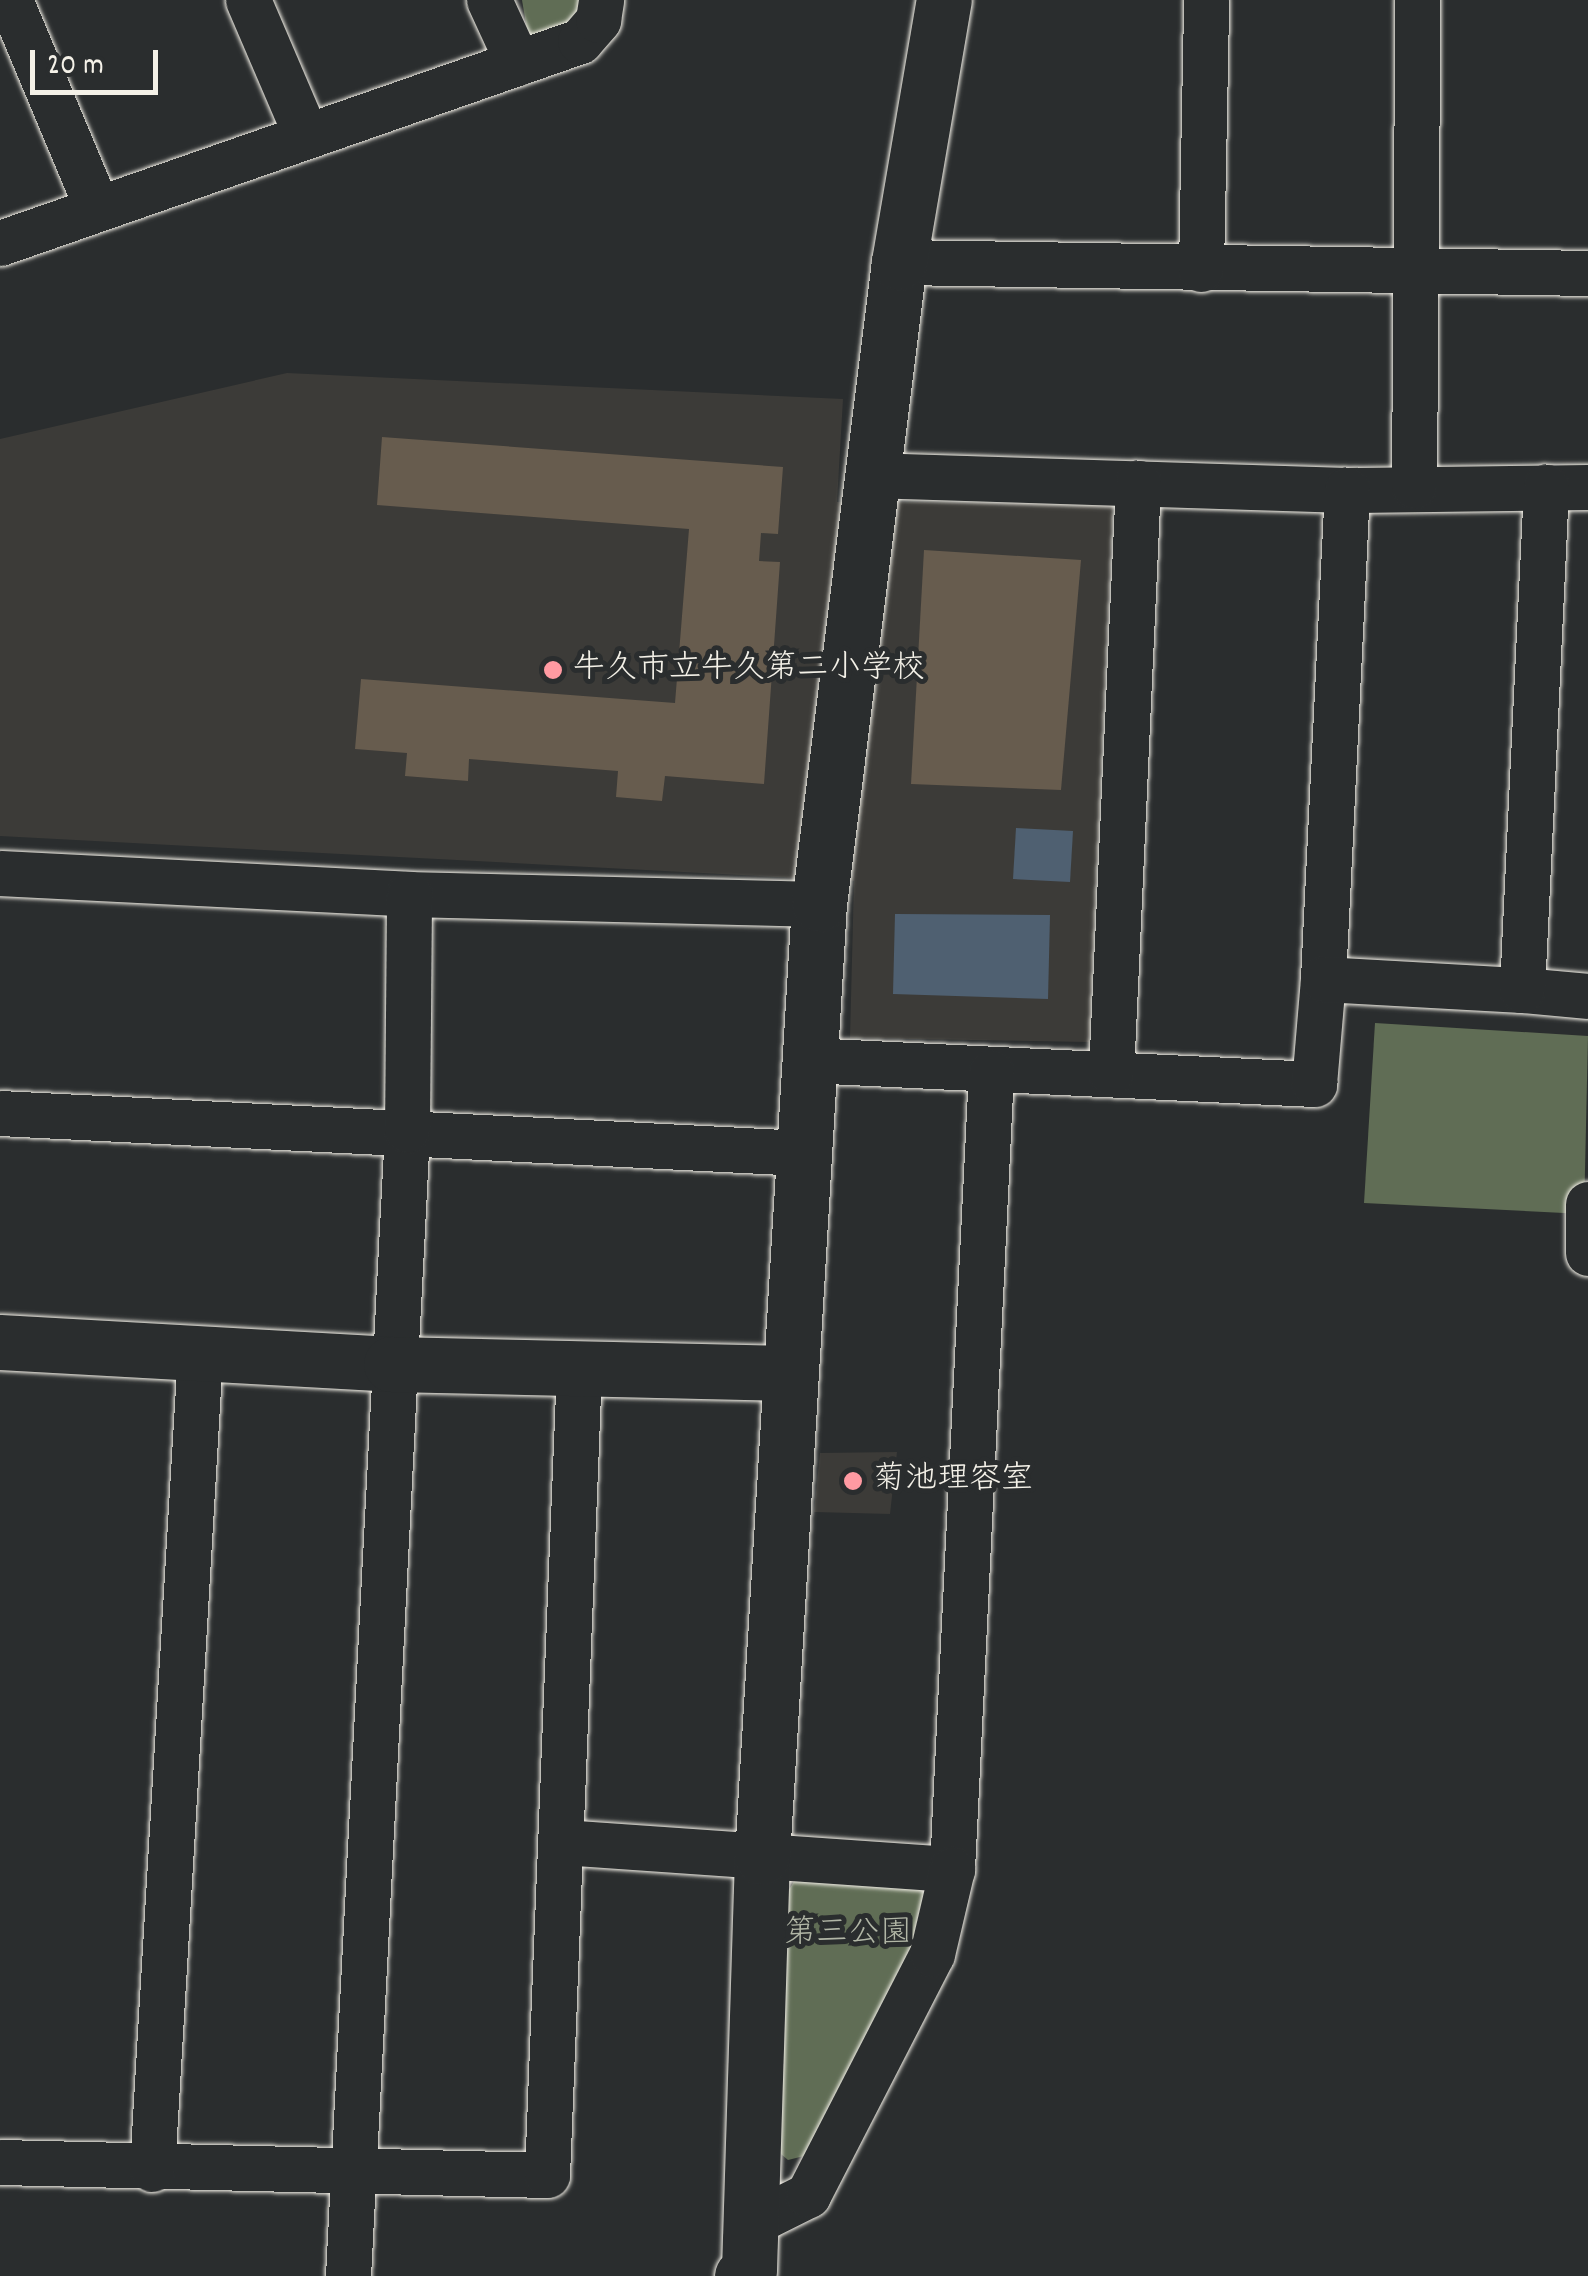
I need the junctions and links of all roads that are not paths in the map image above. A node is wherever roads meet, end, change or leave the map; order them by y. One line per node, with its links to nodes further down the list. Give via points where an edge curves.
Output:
1 (10, 0): 10 (street)
2 (248, 0): 9 (street)
3 (489, 0): 8 (street)
4 (601, 0): 8 (street, via 598,20 580,41)
5 (944, 0): 12 (street)
6 (1206, 0): 13 (street)
7 (1416, 0): 15 (street)
8 (518, 62): 9 (street)
9 (306, 136): 10 (street)
10 (96, 208): 11 (street)
11 (0, 243)
12 (898, 262): 13 (street); 16 (street)
13 (1201, 269): 15 (street)
14 (1588, 273): 15 (street)
15 (1414, 275): 18 (street)
16 (870, 476): 17 (street); 23 (street)
17 (1138, 482): 20 (street); 29 (street)
18 (1414, 486): 19 (street); 20 (street)
19 (1567, 487): 25 (street)
20 (1347, 490): 24 (street)
21 (0, 874): 22 (street)
22 (409, 894): 23 (street); 31 (street)
23 (819, 904): 27 (street)
24 (1324, 979): 25 (street); 29 (street, via 1314,1084)
25 (1522, 990): 26 (street)
26 (1588, 996)
27 (806, 1060): 28 (street); 32 (street)
28 (992, 1072): 29 (street); 42 (street)
29 (1111, 1074)
30 (0, 1114): 31 (street)
31 (407, 1130): 32 (street); 37 (street)
32 (804, 1153): 39 (street)
33 (1588, 1204): 34 (street)
34 (1588, 1253)
35 (0, 1342): 36 (street)
36 (200, 1353): 37 (street); 44 (street)
37 (391, 1364): 38 (street); 45 (street)
38 (578, 1368): 39 (street); 40 (street)
39 (789, 1372): 41 (street)
40 (563, 1842): 41 (street); 45 (street, via 547,2175)
41 (762, 1857): 42 (street); 46 (street)
42 (952, 1869): 46 (street, via 932,1954 808,2195)
43 (0, 2162): 44 (street)
44 (152, 2169): 45 (street)
45 (353, 2174): 47 (street)
46 (746, 2250)
47 (348, 2276)

